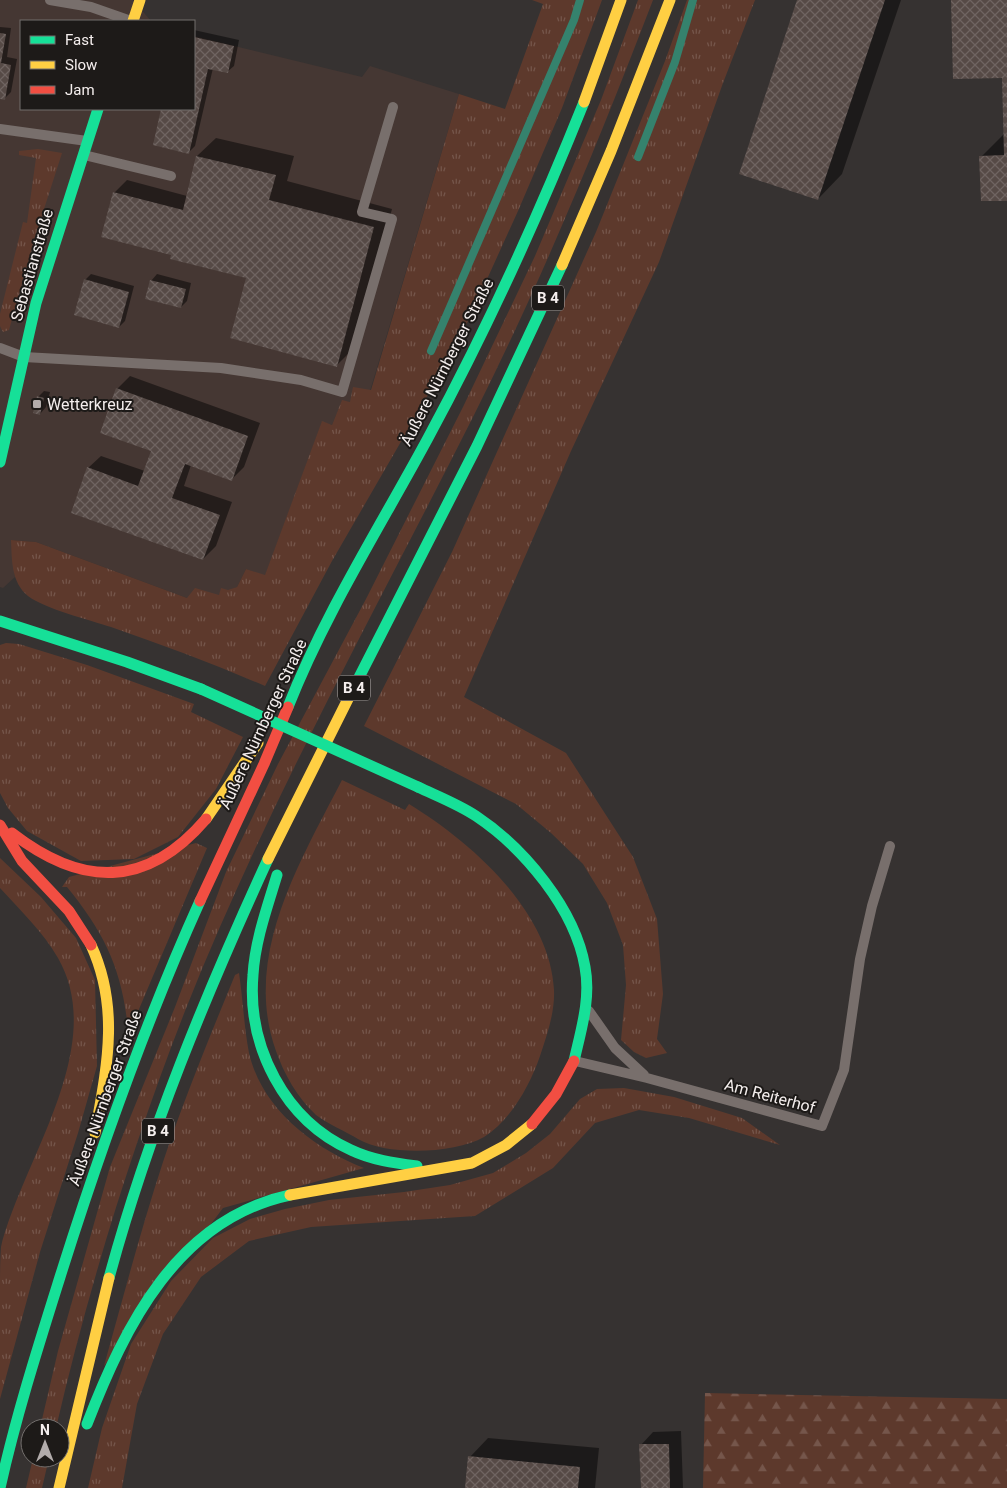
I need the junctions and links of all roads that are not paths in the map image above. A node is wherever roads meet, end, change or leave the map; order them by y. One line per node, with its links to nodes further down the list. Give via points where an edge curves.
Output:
1 (50, 0): 5 (lane, via 91,7)
2 (140, 0): 6 (main road)
3 (621, 0): 17 (main road, Äußere Nürnberger Straße, via 560,161 498,300)
4 (670, 0): 18 (main road, B 4, via 629,109 534,330)
5 (130, 20)
6 (133, 20)
7 (393, 107): 14 (lane, via 362,212 392,219 342,392 301,380 221,368)
8 (98, 110): 10 (main road, Sebastianstraße)
9 (0, 129): 10 (lane)
10 (88, 141): 11 (main road, Sebastianstraße)
11 (83, 155): 12 (lane); 14 (main road, Sebastianstraße, via 36,303)
12 (170, 176)
13 (0, 348): 14 (lane)
14 (24, 357): 15 (main road, Sebastianstraße)
15 (0, 462)
16 (0, 621): 21 (main road, bridge, via 201,689 418,786 476,816 515,849 550,886 570,922 585,967)
17 (299, 681): 19 (main road, via 202,824 174,851 158,860 114,873 71,868 35,850); 25 (main road, Äußere Nürnberger Straße, via 191,921 121,1098)
18 (301, 790): 24 (main road, B 4, via 255,957 252,989 260,1048 289,1105 308,1124 337,1144 387,1162); 27 (main road, B 4, via 259,879 200,1019 151,1151 111,1274)
19 (0, 824): 25 (main road, via 23,862 70,912 85,935 104,977 110,1002 107,1061)
20 (890, 846): 23 (lane, Am Reiterhof, via 862,950 844,1070 822,1126)
21 (586, 1006): 22 (main road); 23 (lane, via 615,1048)
22 (574, 1061): 23 (lane, Am Reiterhof); 24 (main road, B 4, via 549,1107 516,1140 493,1155)
23 (646, 1078)
24 (452, 1167): 27 (main road, via 287,1195 258,1204 208,1231 163,1276 140,1310 88,1419)
25 (76, 1225): 26 (main road, Äußere Nürnberger Straße, via 11,1436)
26 (0, 1488)
27 (61, 1488)

